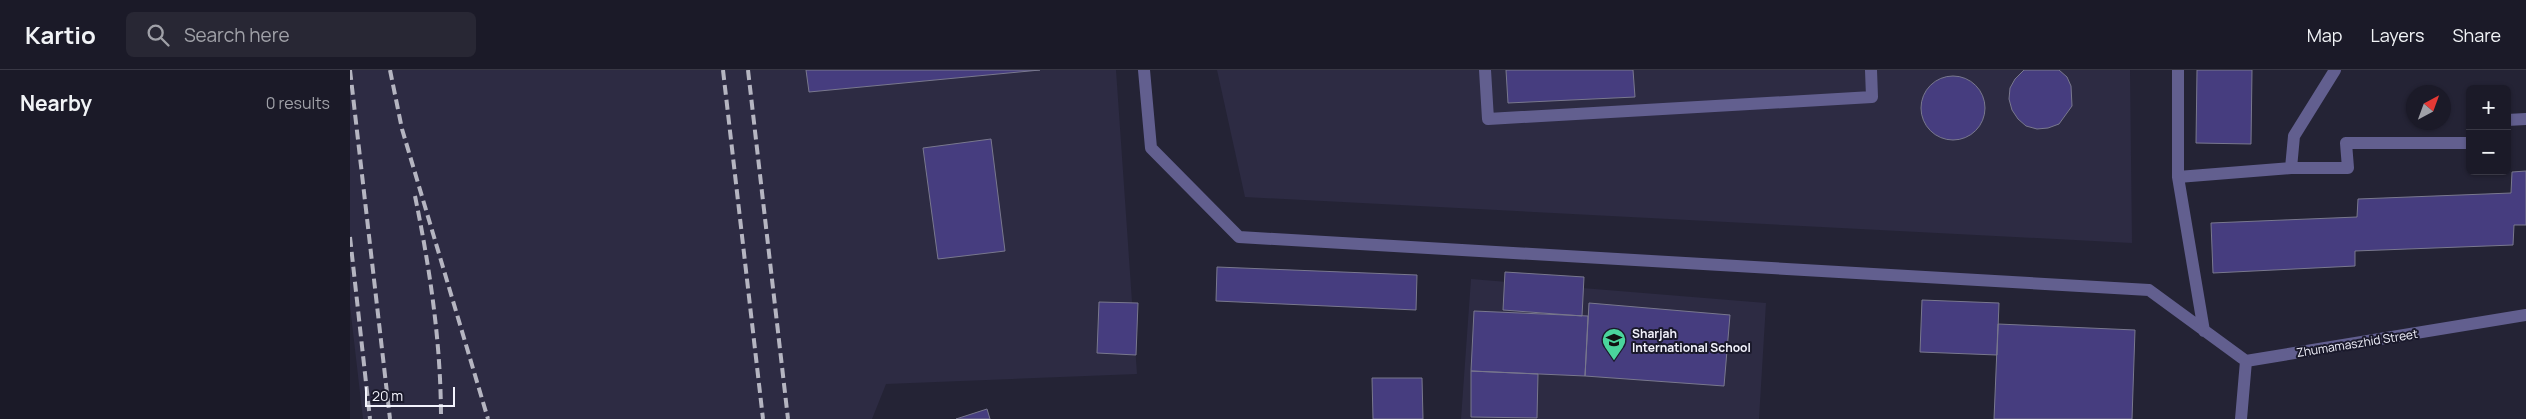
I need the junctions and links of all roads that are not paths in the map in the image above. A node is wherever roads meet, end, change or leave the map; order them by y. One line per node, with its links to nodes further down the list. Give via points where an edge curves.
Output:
1 (1144, 70): 12 (street, via 1151,148 1239,236 2149,290)
2 (1485, 70): 3 (street, via 1488,119 1872,97)
3 (1871, 70)
4 (2178, 70): 10 (street)
5 (2335, 70): 9 (street, via 2294,136)
6 (2526, 119): 7 (street)
7 (2511, 120)
8 (2466, 143): 9 (street, via 2346,143 2348,168)
9 (2291, 168): 10 (street)
10 (2178, 177): 12 (street)
11 (2526, 315): 13 (street, Zhumamaszhid Street)
12 (2204, 331): 13 (street)
13 (2246, 361): 14 (street)
14 (2241, 419)

